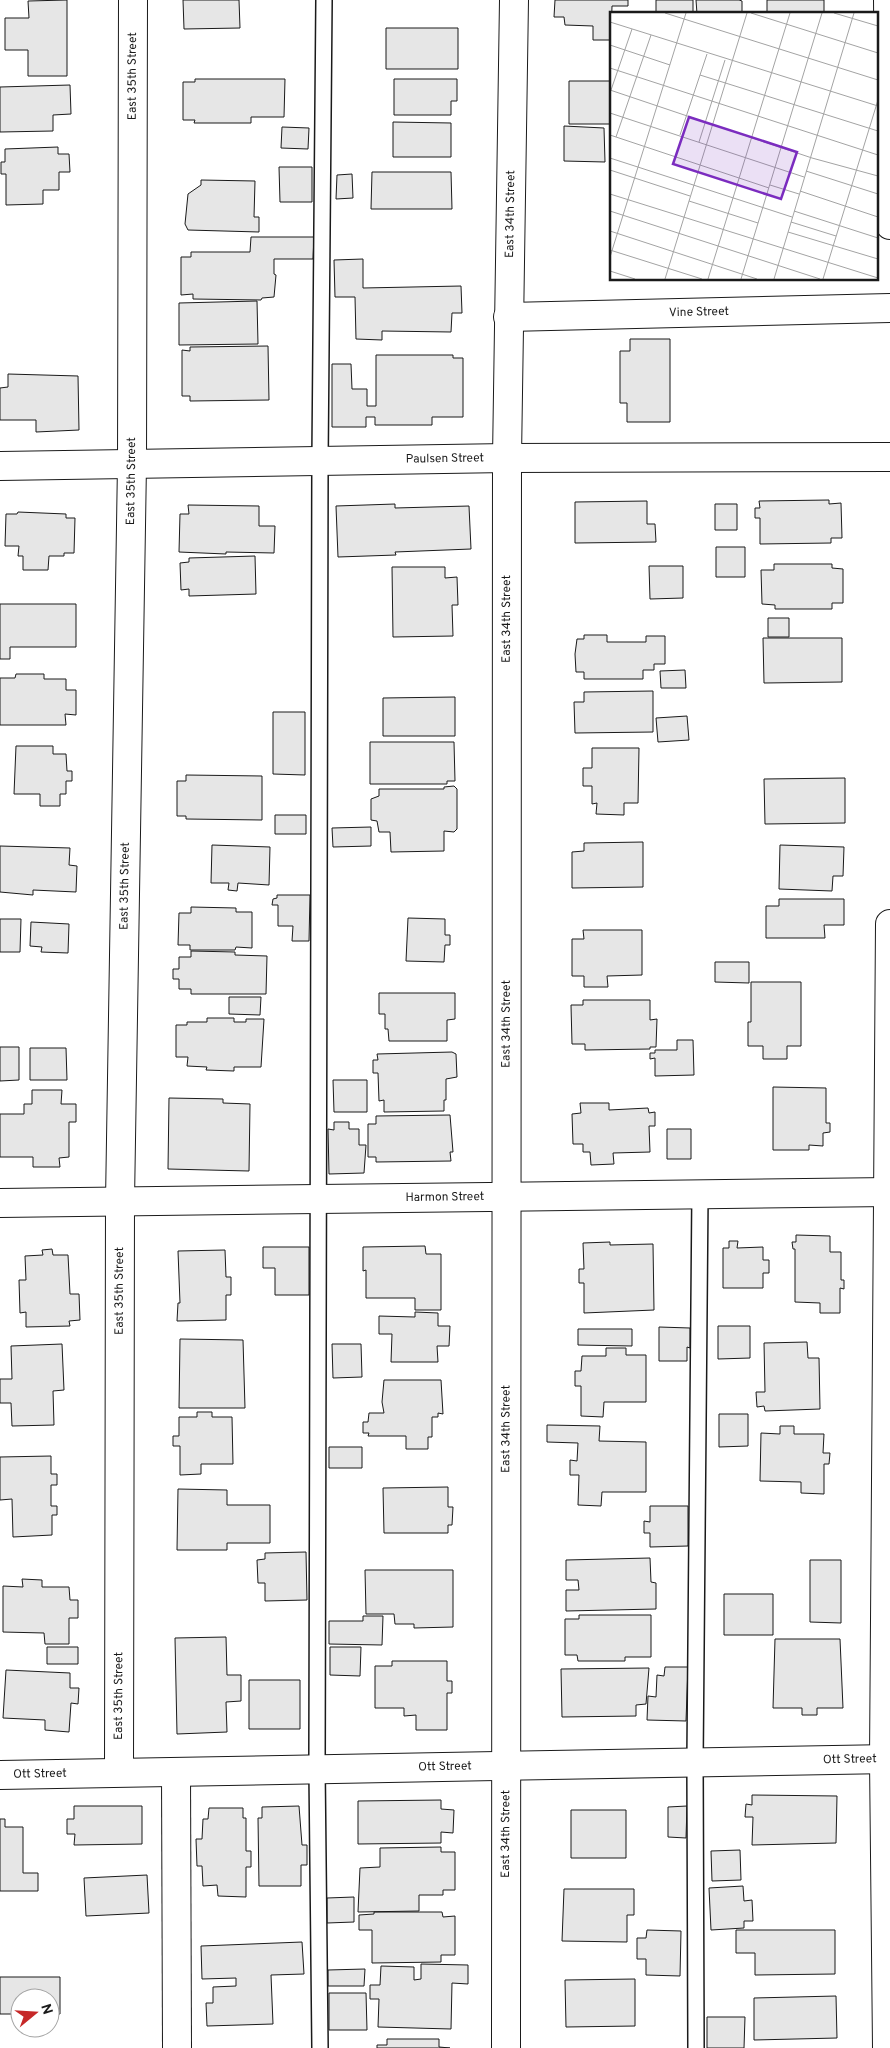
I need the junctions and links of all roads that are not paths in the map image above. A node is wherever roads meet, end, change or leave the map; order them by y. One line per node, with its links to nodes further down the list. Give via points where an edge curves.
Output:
1 (133, 0): 12 (street, East 35th Street)
2 (324, 0): 11 (lane)
3 (514, 0): 8 (street, East 34th Street)
4 (888, 0): 5 (street)
5 (890, 68): 6 (street)
6 (890, 225)
7 (890, 308): 8 (street, Vine Street)
8 (508, 317): 10 (street, East 34th Street)
9 (890, 457): 10 (street, Paulsen Street)
10 (507, 458): 11 (street, Paulsen Street); 17 (street, East 34th Street)
11 (320, 460): 12 (street, Paulsen Street); 18 (lane)
12 (132, 464): 13 (street, Paulsen Street); 19 (street, East 35th Street)
13 (0, 466)
14 (890, 924): 15 (street)
15 (889, 1192): 16 (street, Harmon Street); 21 (street)
16 (700, 1193): 17 (street, Harmon Street); 22 (lane)
17 (506, 1196): 18 (street, Harmon Street); 23 (street, East 34th Street)
18 (320, 1199): 19 (street, Harmon Street); 24 (lane)
19 (120, 1202): 20 (street, Harmon Street); 25 (street, East 35th Street)
20 (0, 1203)
21 (887, 1759): 22 (street, Ott Street); 32 (street)
22 (694, 1761): 23 (street, Ott Street); 31 (lane)
23 (507, 1766): 24 (street, Ott Street); 30 (street, East 34th Street)
24 (317, 1768): 26 (street, Ott Street); 29 (lane)
25 (119, 1772): 26 (street, Ott Street); 27 (street, Ott Street)
26 (176, 1772): 28 (street)
27 (0, 1774)
28 (177, 2048)
29 (320, 2048)
30 (506, 2048)
31 (696, 2048)
32 (887, 2048)

